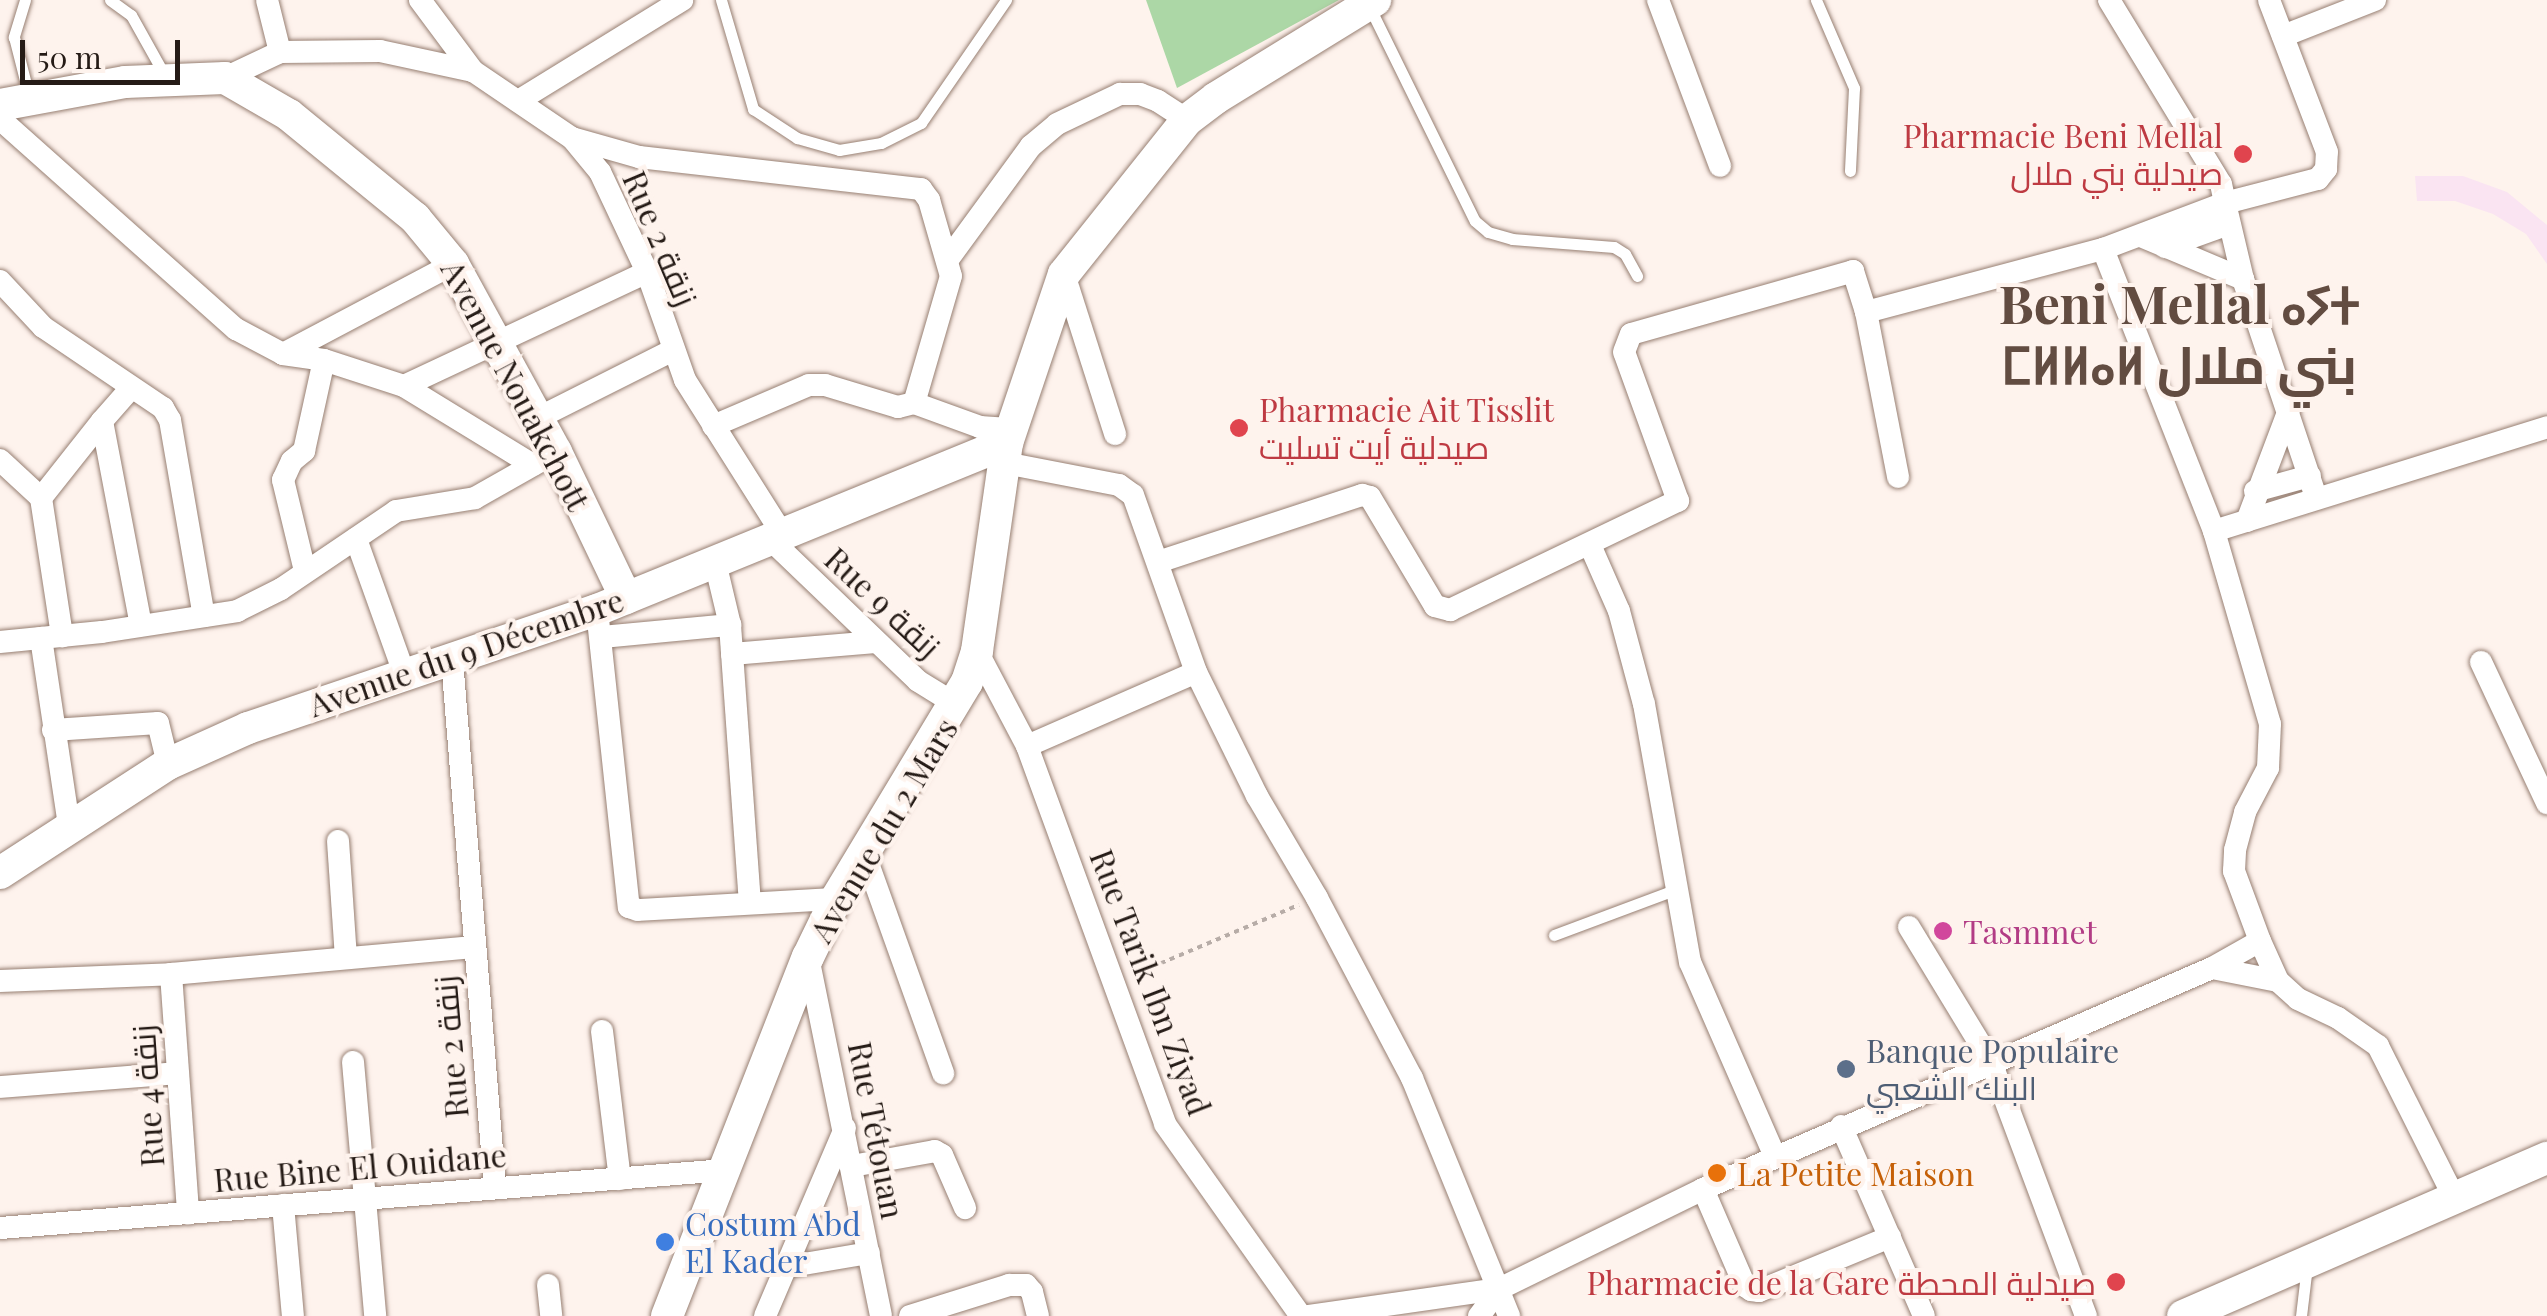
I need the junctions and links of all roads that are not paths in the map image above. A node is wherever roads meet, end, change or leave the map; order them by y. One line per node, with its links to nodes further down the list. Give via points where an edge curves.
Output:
1 (25, 0): 20 (lane, via 14,37 21,78)
2 (110, 0): 17 (lane, via 131,16)
3 (267, 0): 15 (street)
4 (420, 0): 16 (street)
5 (682, 0): 19 (street)
6 (721, 0): 7 (lane, via 753,109 797,138 839,150 882,143 921,122)
7 (1006, 0)
8 (1658, 0): 24 (street)
9 (1816, 0): 25 (lane, via 1854,88)
10 (2109, 0): 26 (street, via 2221,184)
11 (2269, 0): 14 (street)
12 (2375, 0): 14 (street)
13 (1372, 2): 22 (street); 34 (lane, via 1475,220 1512,239 1614,246)
14 (2283, 36): 26 (street, via 2327,152 2326,169 2318,179)
15 (280, 52): 16 (street, Rue 2 زنقة, via 380,51); 18 (street, Rue 2 زنقة)
16 (474, 72): 19 (street, Rue 2 زنقة)
17 (166, 78): 18 (street); 20 (street)
18 (225, 78): 31 (street, Avenue Nouakchott, via 288,115 415,218)
19 (518, 101): 23 (street, Rue 2 زنقة)
20 (16, 104)
21 (0, 119): 40 (street, via 236,329)
22 (1187, 120): 30 (street, via 1158,100 1120,94 1057,124 1030,146); 33 (street)
23 (572, 138): 30 (street, via 639,157 921,189); 32 (street, Rue 2 زنقة, via 600,172)
24 (1720, 166)
25 (1850, 171)
26 (2227, 214): 27 (street); 28 (street); 35 (street)
27 (2141, 236): 28 (street); 29 (street)
28 (2165, 247): 35 (street)
29 (2104, 249): 37 (street); 59 (street)
30 (949, 258): 44 (street, via 950,288)
31 (453, 264): 38 (street, Avenue Nouakchott); 40 (street)
32 (646, 272): 38 (street); 39 (street, Rue 2 زنقة)
33 (1064, 274): 50 (street); 51 (street, Avenue du 2 Mars)
34 (1637, 276)
35 (2243, 279): 45 (street)
36 (0, 281): 43 (street, via 43,328)
37 (1866, 312): 54 (street); 62 (street, via 1853,271 1631,334 1624,352 1678,501)
38 (494, 341): 42 (street); 46 (street, Avenue Nouakchott)
39 (671, 351): 46 (street); 48 (street, Rue 2 زنقة)
40 (283, 354): 41 (street)
41 (324, 360): 42 (street); 65 (street, via 304,451 283,480)
42 (404, 386): 52 (street)
43 (131, 388): 47 (street); 67 (street, via 170,420)
44 (914, 403): 48 (street, via 898,408 810,384); 51 (street, via 980,428)
45 (2289, 410): 55 (street); 56 (street)
46 (536, 419): 52 (street, Avenue Nouakchott)
47 (102, 420): 57 (street); 68 (street)
48 (713, 426): 60 (street, Rue 2 زنقة)
49 (2547, 428): 55 (street)
50 (1114, 434)
51 (1007, 451): 60 (street, Avenue du 9 Décembre, via 950,466); 64 (street, via 1128,489); 73 (street, Avenue du 2 Mars)
52 (544, 459): 61 (street, via 475,498 396,511); 66 (street, Avenue Nouakchott)
53 (0, 460): 57 (street)
54 (1898, 478)
55 (2313, 486): 56 (street); 58 (street)
56 (2256, 492): 58 (street)
57 (41, 498): 70 (street)
58 (2247, 522): 59 (street)
59 (2214, 531): 93 (street, via 2270,724 2268,768 2234,850 2234,871)
60 (777, 537): 63 (street, Avenue du 9 Décembre); 72 (street, Rue 9 زنقة)
61 (356, 539): 65 (street); 78 (street)
62 (1590, 545): 64 (street, via 1442,610 1370,497 1362,495); 88 (street, via 1620,611)
63 (715, 562): 66 (street, Avenue du 9 Décembre); 69 (street)
64 (1158, 562): 77 (street)
65 (305, 571): 67 (street, via 237,611)
66 (608, 615): 69 (street); 75 (street, Avenue du 9 Décembre); 90 (street, via 629,907)
67 (204, 616): 68 (street)
68 (141, 625): 70 (street)
69 (730, 625): 74 (street)
70 (52, 637): 71 (street); 80 (street)
71 (0, 642)
72 (876, 642): 74 (street); 79 (street, Rue 9 زنقة)
73 (977, 651): 79 (street, Avenue du 2 Mars); 81 (street, Rue Tarik Ibn Ziyad)
74 (732, 654): 90 (street)
75 (452, 660): 78 (street, Avenue du 9 Décembre); 94 (street, Rue 2 زنقة)
76 (2482, 662): 83 (street)
77 (1196, 672): 81 (street); 127 (street, via 1412,1078)
78 (404, 673): 82 (street, Avenue du 9 Décembre)
79 (957, 705): 86 (street, Avenue du 2 Mars)
80 (53, 730): 82 (street, via 158,722); 84 (street)
81 (1027, 746): 136 (street, Rue Tarik Ibn Ziyad, via 1165,1124)
82 (168, 764): 84 (street, Avenue du 9 Décembre)
83 (2547, 803)
84 (69, 826): 87 (street, Avenue du 9 Décembre)
85 (338, 841): 96 (street)
86 (865, 854): 89 (street, Avenue du 2 Mars); 105 (street)
87 (0, 873)
88 (1680, 888): 92 (lane); 109 (street, via 1690,962)
89 (836, 900): 90 (street); 95 (street, Avenue du 2 Mars)
90 (750, 902)
91 (1909, 927): 103 (street)
92 (1554, 936)
93 (2260, 941): 97 (street); 100 (street)
94 (474, 947): 96 (street); 114 (street, Rue 2 زنقة)
95 (808, 956): 108 (street, Rue Tétouan); 112 (street, Avenue du 2 Mars)
96 (346, 958): 98 (street)
97 (2212, 968): 100 (street); 103 (street)
98 (170, 974): 99 (street); 104 (street, Rue 4 زنقة)
99 (0, 981)
100 (2278, 982): 117 (street, via 2378,1046)
101 (602, 1031): 113 (street)
102 (353, 1062): 116 (street)
103 (1991, 1062): 107 (street); 141 (street)
104 (177, 1073): 106 (street); 120 (street, Rue 4 زنقة)
105 (943, 1073)
106 (0, 1087)
107 (1841, 1126): 109 (street); 122 (street)
108 (844, 1128): 110 (street, Rue Tétouan); 125 (street)
109 (1775, 1157): 115 (street)
110 (852, 1166): 119 (street, via 935,1151); 123 (street, Rue Tétouan)
111 (2544, 1166): 117 (street)
112 (725, 1170): 113 (street, Rue Bine El Ouidane); 131 (street, Avenue du 2 Mars)
113 (620, 1179): 114 (street, Rue Bine El Ouidane)
114 (495, 1188): 116 (street, Rue Bine El Ouidane)
115 (1703, 1189): 122 (street, via 1745,1286 1758,1292); 127 (street)
116 (367, 1199): 118 (street, Rue Bine El Ouidane); 129 (street)
117 (2456, 1201): 124 (street)
118 (284, 1206): 120 (street, Rue Bine El Ouidane); 128 (street)
119 (965, 1208)
120 (188, 1213): 121 (street, Rue Bine El Ouidane)
121 (0, 1228)
122 (1890, 1238): 140 (street)
123 (869, 1253): 125 (street); 133 (street, Rue Tétouan)
124 (2308, 1263): 142 (street); 143 (lane)
125 (786, 1267): 132 (street)
126 (548, 1284): 130 (street)
127 (1499, 1289): 137 (street); 138 (street); 139 (street)
128 (292, 1316)
129 (375, 1316)
130 (551, 1316)
131 (668, 1316)
132 (765, 1316)
133 (881, 1316)
134 (910, 1316): 135 (street, via 1009,1285 1032,1292)
135 (1038, 1316)
136 (1300, 1316)
137 (1309, 1316)
138 (1479, 1316)
139 (1509, 1316)
140 (1924, 1316)
141 (2086, 1316)
142 (2183, 1316)
143 (2301, 1316)

